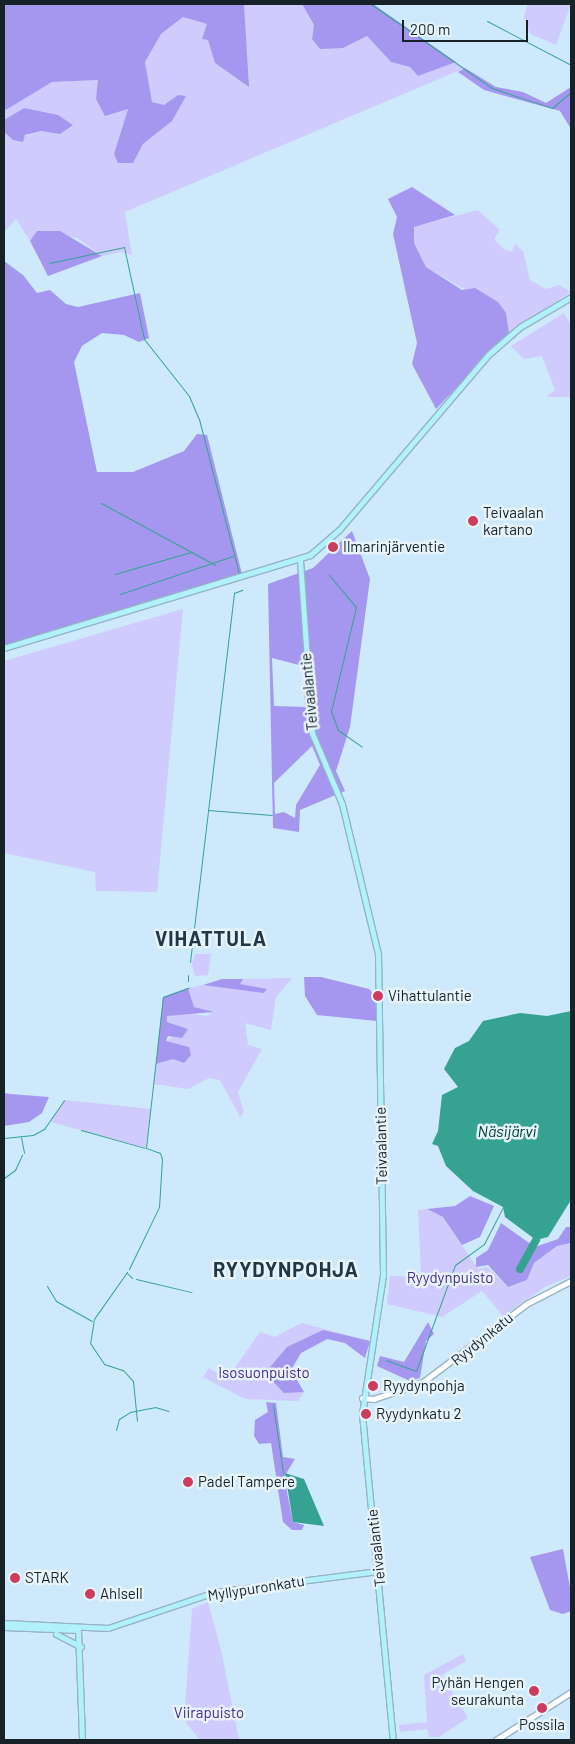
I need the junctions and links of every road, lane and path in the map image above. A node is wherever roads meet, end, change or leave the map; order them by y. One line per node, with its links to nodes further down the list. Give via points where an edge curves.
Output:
1 (571, 297): 2 (main road, via 495,348 339,530)
2 (300, 560): 3 (main road); 5 (main road, Teivaalantie, via 312,733 342,804 378,954 383,1275)
3 (4, 648)
4 (571, 1281): 5 (street, Ryydynkatu, via 528,1303 423,1382 374,1399)
5 (362, 1398): 6 (main road, Teivaalantie)
6 (378, 1571): 10 (main road, Myllypuronkatu, via 214,1592 127,1625); 14 (main road, Teivaalantie)
7 (4, 1624): 10 (main road, Myllypuronkatu)
8 (4, 1628): 9 (main road, Myllypuronkatu)
9 (18, 1628): 10 (main road, Myllypuronkatu); 11 (main road, via 67,1637)
10 (78, 1630): 11 (main road)
11 (81, 1647): 13 (main road)
12 (571, 1692): 15 (street)
13 (82, 1740)
14 (394, 1740)
15 (496, 1740)

